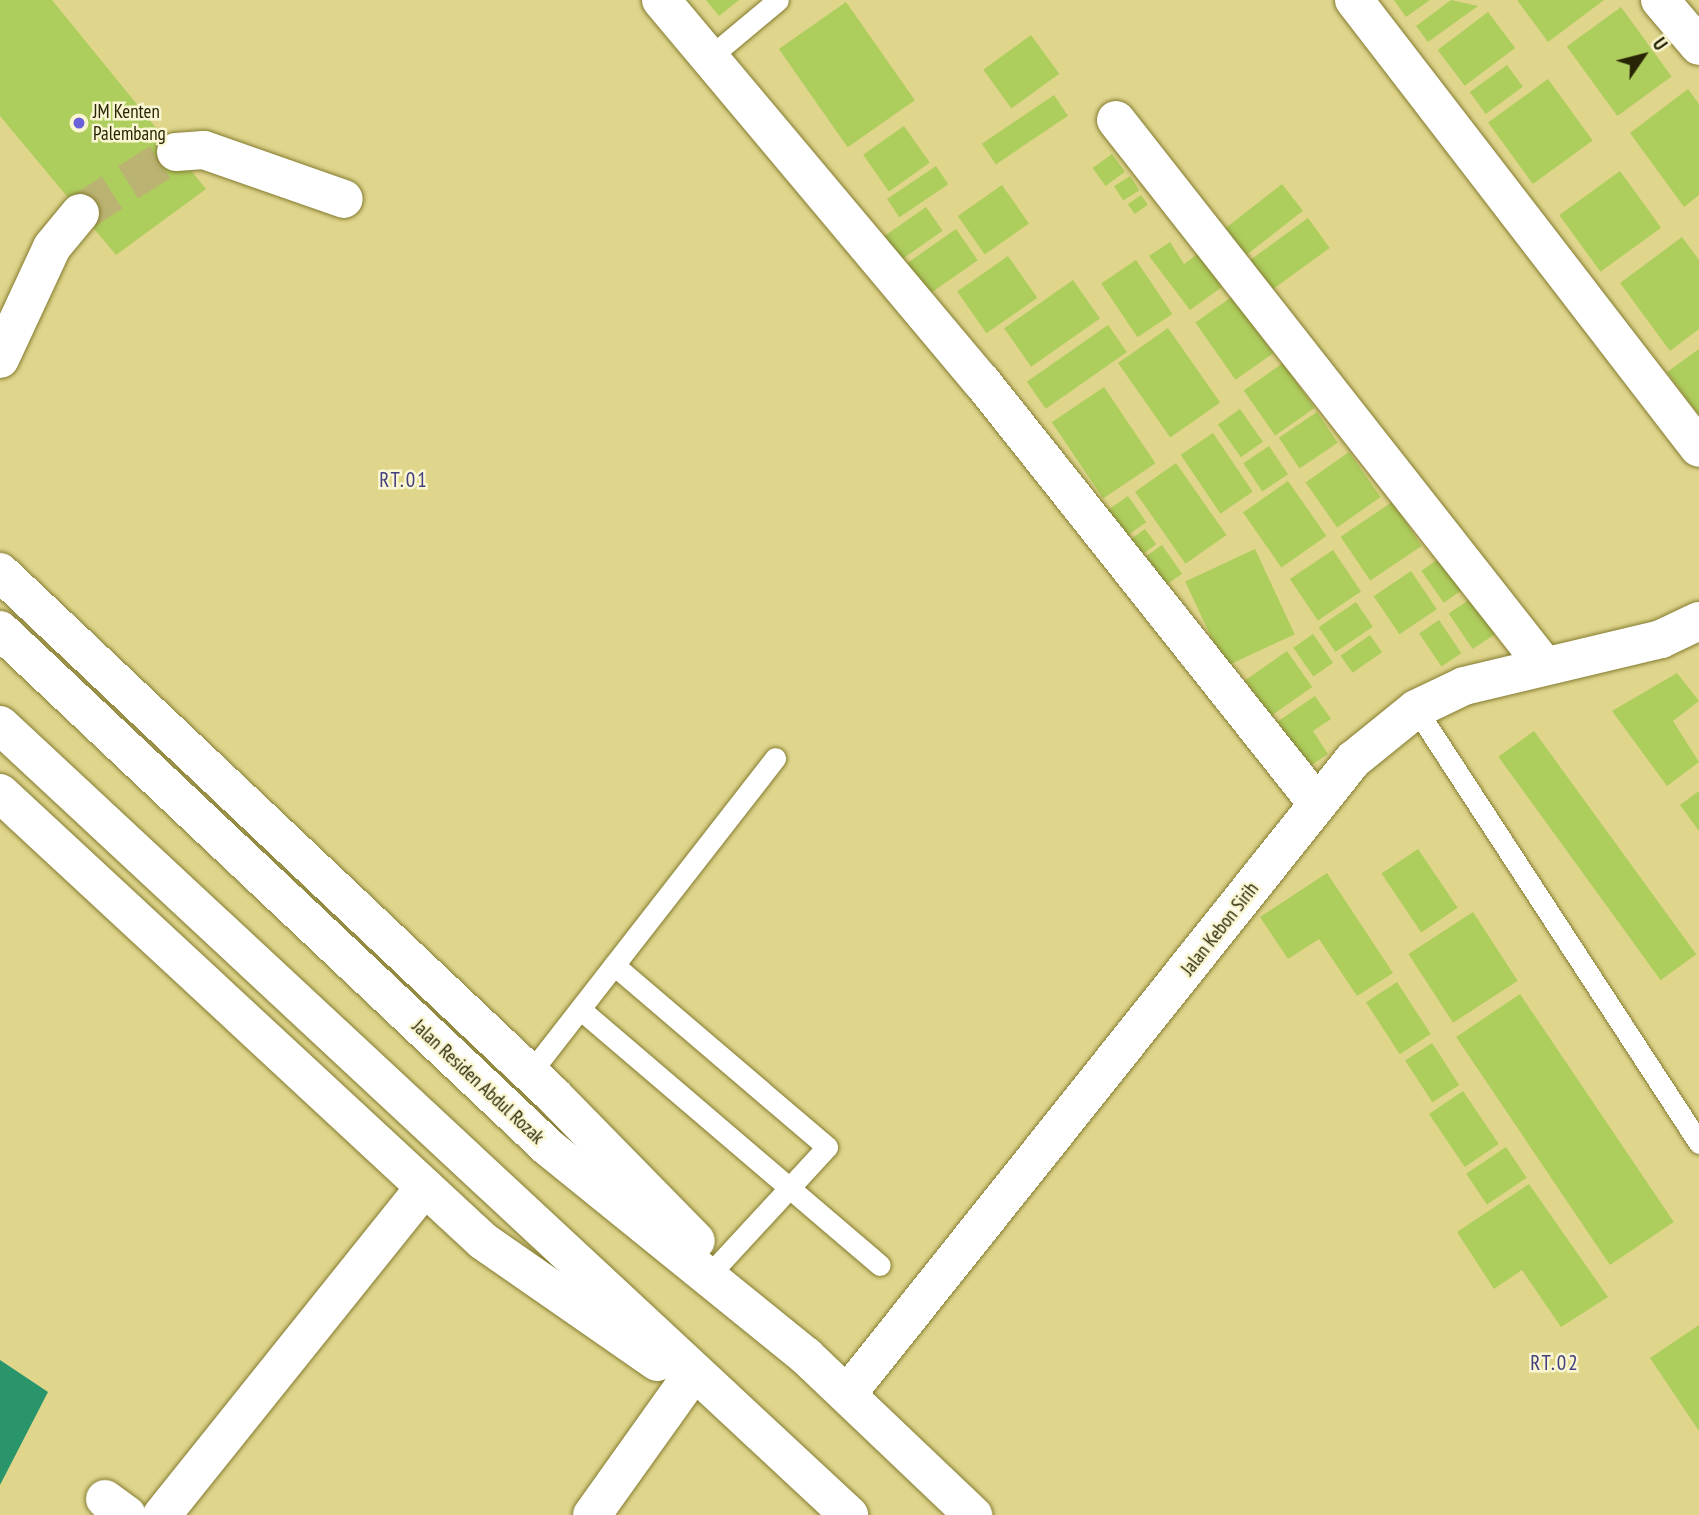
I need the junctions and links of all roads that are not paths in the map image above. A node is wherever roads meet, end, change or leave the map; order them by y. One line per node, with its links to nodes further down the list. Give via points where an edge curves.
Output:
1 (661, 0): 6 (main road)
2 (778, 0): 6 (lane)
3 (1354, 0): 12 (main road)
4 (1660, 0): 5 (main road)
5 (1699, 46)
6 (711, 56): 21 (main road, via 982,382)
7 (1116, 120): 16 (main road)
8 (176, 152): 9 (main road, via 204,150)
9 (344, 199)
10 (80, 213): 11 (main road, via 52,247)
11 (0, 359)
12 (1699, 448)
13 (0, 572): 24 (main road)
14 (1699, 621): 16 (main road, Jalan Kebon Sirih, via 1661,639)
15 (0, 630): 30 (main road, Jalan Residen Abdul Rozak, via 549,1148)
16 (1543, 664): 17 (main road, Jalan Kebon Sirih, via 1464,686)
17 (1416, 709): 21 (main road, Jalan Kebon Sirih); 25 (lane)
18 (0, 725): 33 (main road)
19 (775, 758): 22 (lane)
20 (0, 793): 26 (main road)
21 (1315, 801): 32 (main road, Jalan Kebon Sirih, via 1035,1166)
22 (614, 965): 23 (lane); 27 (lane, via 827,1147)
23 (580, 1009): 24 (lane); 27 (lane)
24 (530, 1073): 28 (main road)
25 (1699, 1143)
26 (425, 1187): 31 (main road, via 483,1241); 34 (main road)
27 (790, 1190): 28 (lane); 29 (lane)
28 (719, 1264): 30 (main road)
29 (880, 1265)
30 (806, 1356): 32 (main road, Jalan Residen Abdul Rozak)
31 (686, 1383): 33 (main road); 35 (main road)
32 (848, 1393): 37 (main road, Jalan Residen Abdul Rozak)
33 (765, 1437): 36 (main road)
34 (162, 1515)
35 (592, 1515)
36 (849, 1515)
37 (973, 1515)

